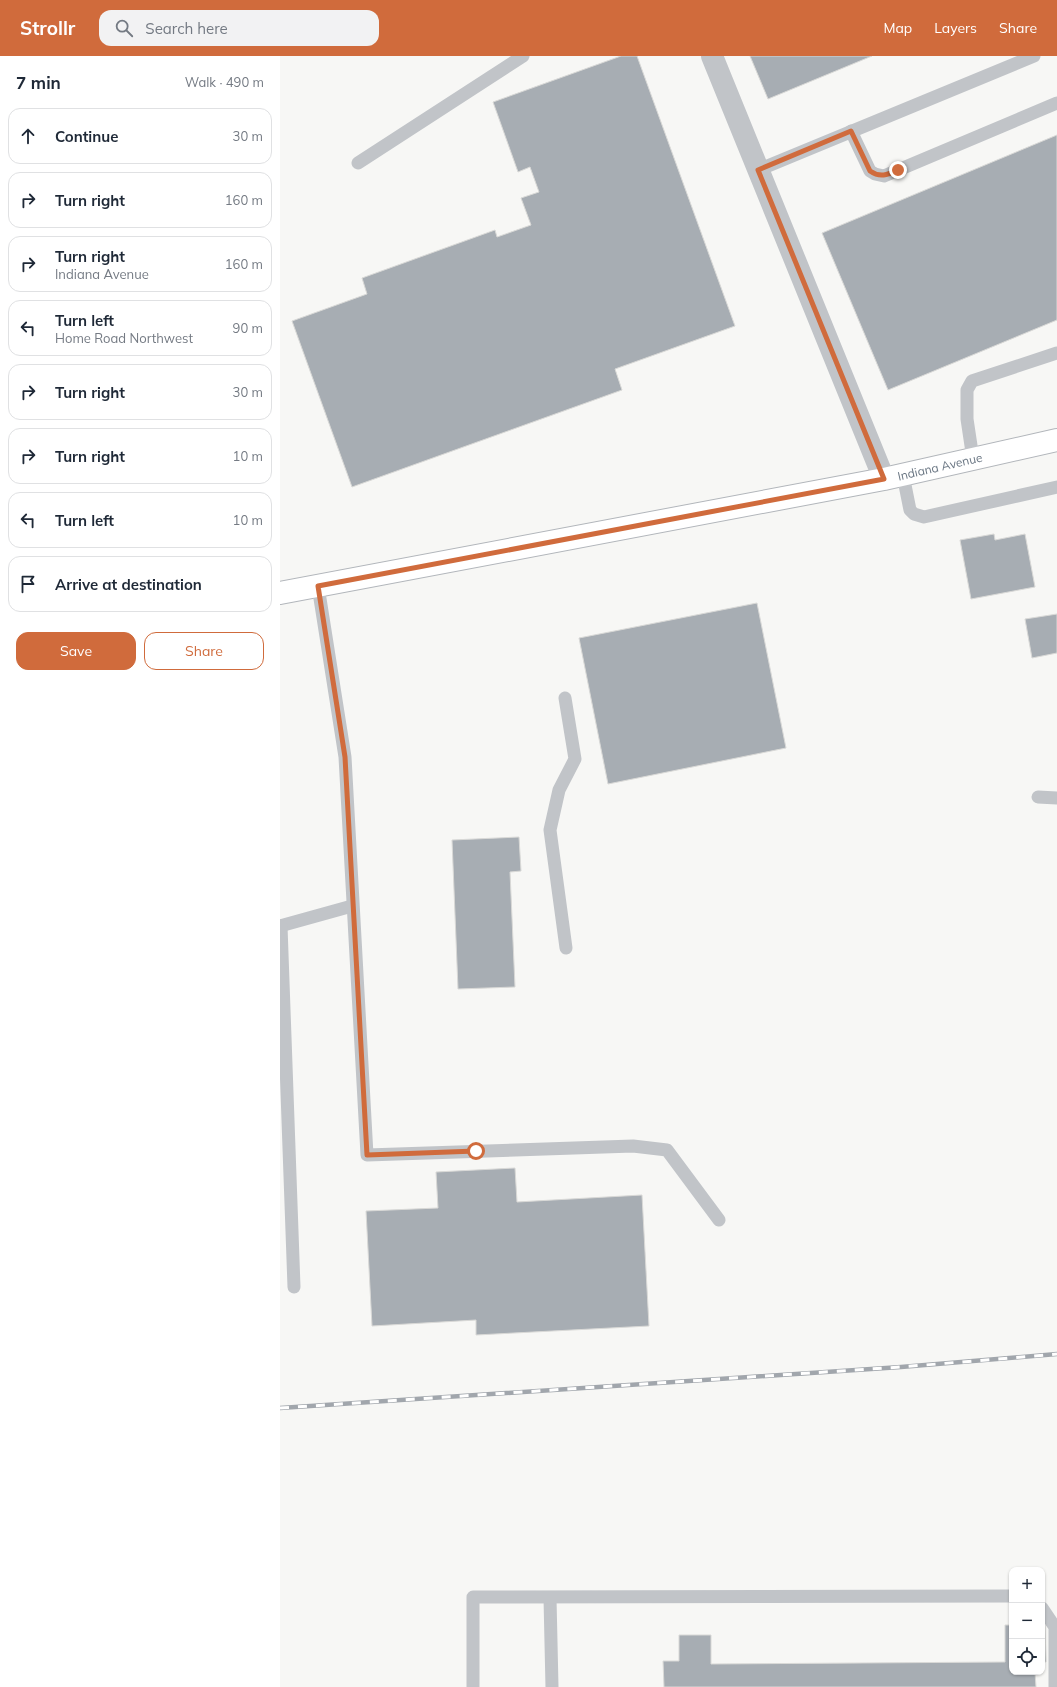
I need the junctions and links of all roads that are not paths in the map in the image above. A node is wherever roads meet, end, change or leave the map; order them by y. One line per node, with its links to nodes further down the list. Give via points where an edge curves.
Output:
1 (523, 56): 6 (lane)
2 (712, 56): 7 (street)
3 (1034, 56): 5 (lane)
4 (1057, 103): 5 (lane, via 884,176 870,171)
5 (851, 131): 7 (lane)
6 (358, 163)
7 (758, 170): 11 (street)
8 (1057, 353): 10 (lane, via 972,381 967,390 967,419)
9 (1057, 440): 10 (main road, Indiana Avenue)
10 (973, 459): 11 (main road, Indiana Avenue)
11 (894, 477): 12 (lane, via 910,510 924,517); 13 (main road, Indiana Avenue)
12 (1057, 486)
13 (318, 586): 14 (main road, Indiana Avenue); 18 (lane, via 345,757)
14 (280, 593)
15 (565, 698): 20 (lane, via 575,759 559,790 550,830)
16 (1038, 798): 17 (lane)
17 (1057, 798)
18 (352, 906): 19 (lane); 21 (lane, via 367,1155 633,1146 667,1150)
19 (281, 926): 22 (lane)
20 (566, 948)
21 (719, 1220)
22 (294, 1287)
23 (1009, 1596): 24 (lane)
24 (550, 1598): 26 (lane, via 473,1597); 27 (lane)
25 (1045, 1612): 28 (lane, via 1055,1627)
26 (473, 1687)
27 (552, 1687)
28 (1055, 1687)

